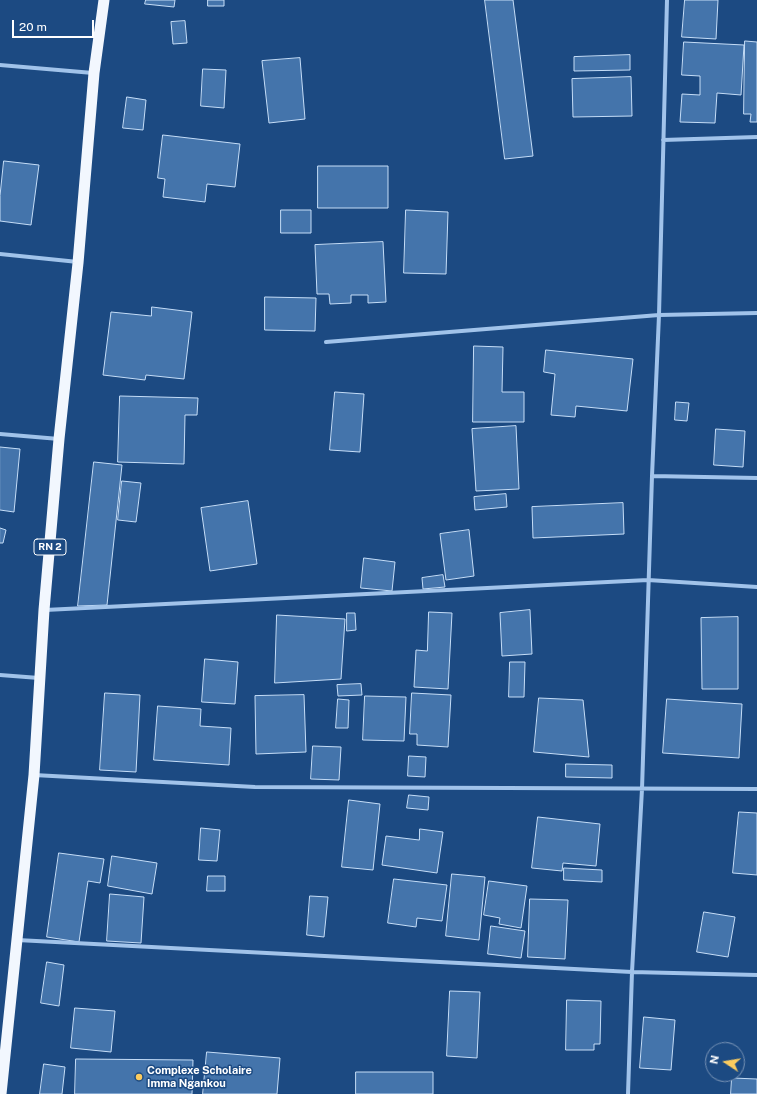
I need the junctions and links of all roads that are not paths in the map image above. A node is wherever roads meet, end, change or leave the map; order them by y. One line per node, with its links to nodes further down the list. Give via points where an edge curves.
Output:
1 (104, 0): 4 (highway, RN 2)
2 (667, 0): 6 (street)
3 (0, 65): 4 (street)
4 (94, 73): 8 (highway, RN 2)
5 (757, 137): 6 (street)
6 (663, 140): 10 (street)
7 (0, 254): 8 (street)
8 (78, 262): 13 (highway, RN 2)
9 (757, 313): 10 (street)
10 (659, 315): 11 (street); 14 (street)
11 (326, 342)
12 (0, 434): 13 (street)
13 (59, 439): 18 (highway, RN 2)
14 (652, 476): 15 (street); 16 (street)
15 (757, 478)
16 (648, 580): 17 (street); 18 (street); 22 (street)
17 (757, 587)
18 (44, 610): 20 (highway, RN 2)
19 (0, 674): 20 (street)
20 (40, 678): 21 (highway, RN 2)
21 (34, 775): 22 (street, via 255,787); 24 (highway, RN 2)
22 (642, 788): 23 (street); 25 (street)
23 (757, 789)
24 (17, 940): 25 (street); 27 (highway, RN 2)
25 (632, 972): 26 (street); 29 (street)
26 (757, 976)
27 (4, 1024): 28 (highway, RN 2)
28 (1, 1094)
29 (628, 1094)

